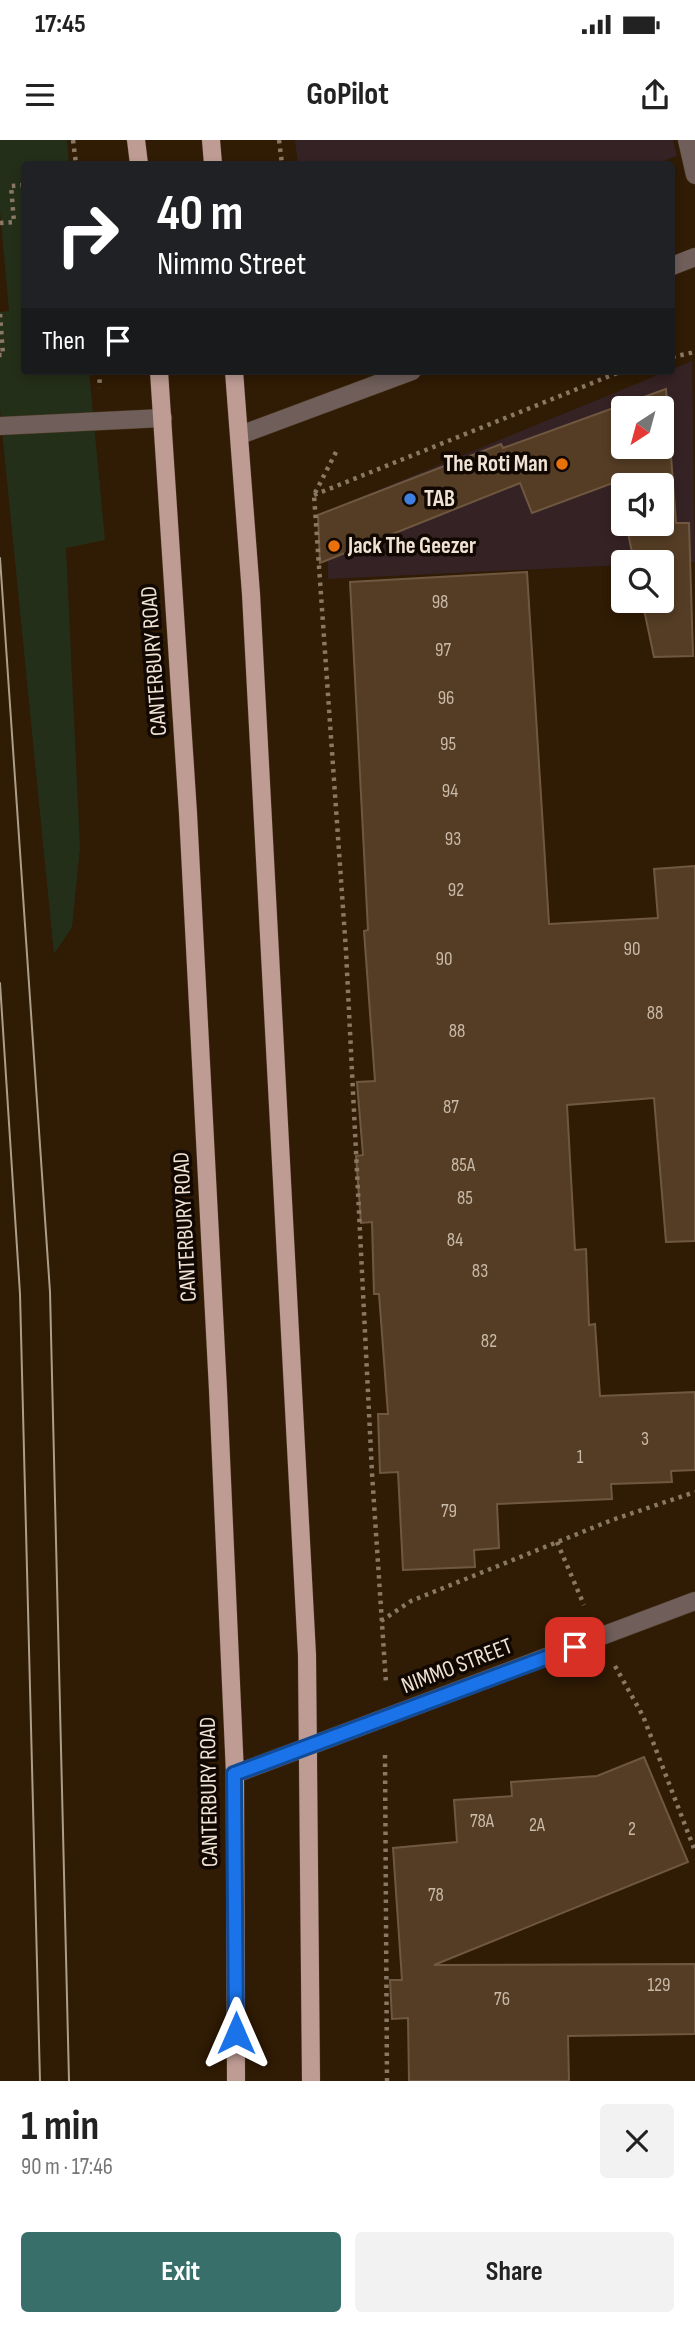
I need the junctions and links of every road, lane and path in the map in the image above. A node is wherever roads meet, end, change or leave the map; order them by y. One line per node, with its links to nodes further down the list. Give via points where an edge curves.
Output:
1 (73, 140): 6 (path)
2 (136, 140): 7 (main road)
3 (211, 140): 8 (main road)
4 (279, 140): 9 (path)
5 (687, 140): 10 (street)
6 (76, 161)
7 (139, 161)
8 (213, 161)
9 (282, 161)
10 (695, 175)
11 (21, 185): 12 (path, via 11,186 14,222)
12 (0, 223)
13 (695, 257): 14 (street)
14 (675, 265)
15 (0, 314): 17 (path)
16 (695, 352): 18 (path)
17 (0, 355)
18 (675, 356)
19 (159, 375): 23 (main road, CANTERBURY ROAD)
20 (234, 375): 25 (main road)
21 (401, 375): 25 (street)
22 (612, 375): 27 (path)
23 (163, 418): 24 (street); 35 (main road, CANTERBURY ROAD, via 188,813)
24 (0, 426)
25 (240, 435): 34 (main road, via 307,1655)
26 (336, 452): 27 (path)
27 (314, 495): 31 (path, via 346,951)
28 (695, 1492): 29 (path)
29 (557, 1542): 31 (path, via 411,1601); 32 (path)
30 (695, 1601): 32 (street, NIMMO STREET)
31 (380, 1621): 33 (path)
32 (598, 1639): 33 (street, NIMMO STREET); 36 (path, via 643,1716)
33 (386, 1719): 34 (street, NIMMO STREET); 39 (path)
34 (308, 1745): 35 (street, NIMMO STREET); 38 (main road)
35 (234, 1774): 37 (main road, CANTERBURY ROAD)
36 (695, 1851)
37 (236, 2081)
38 (311, 2081)
39 (387, 2081)

